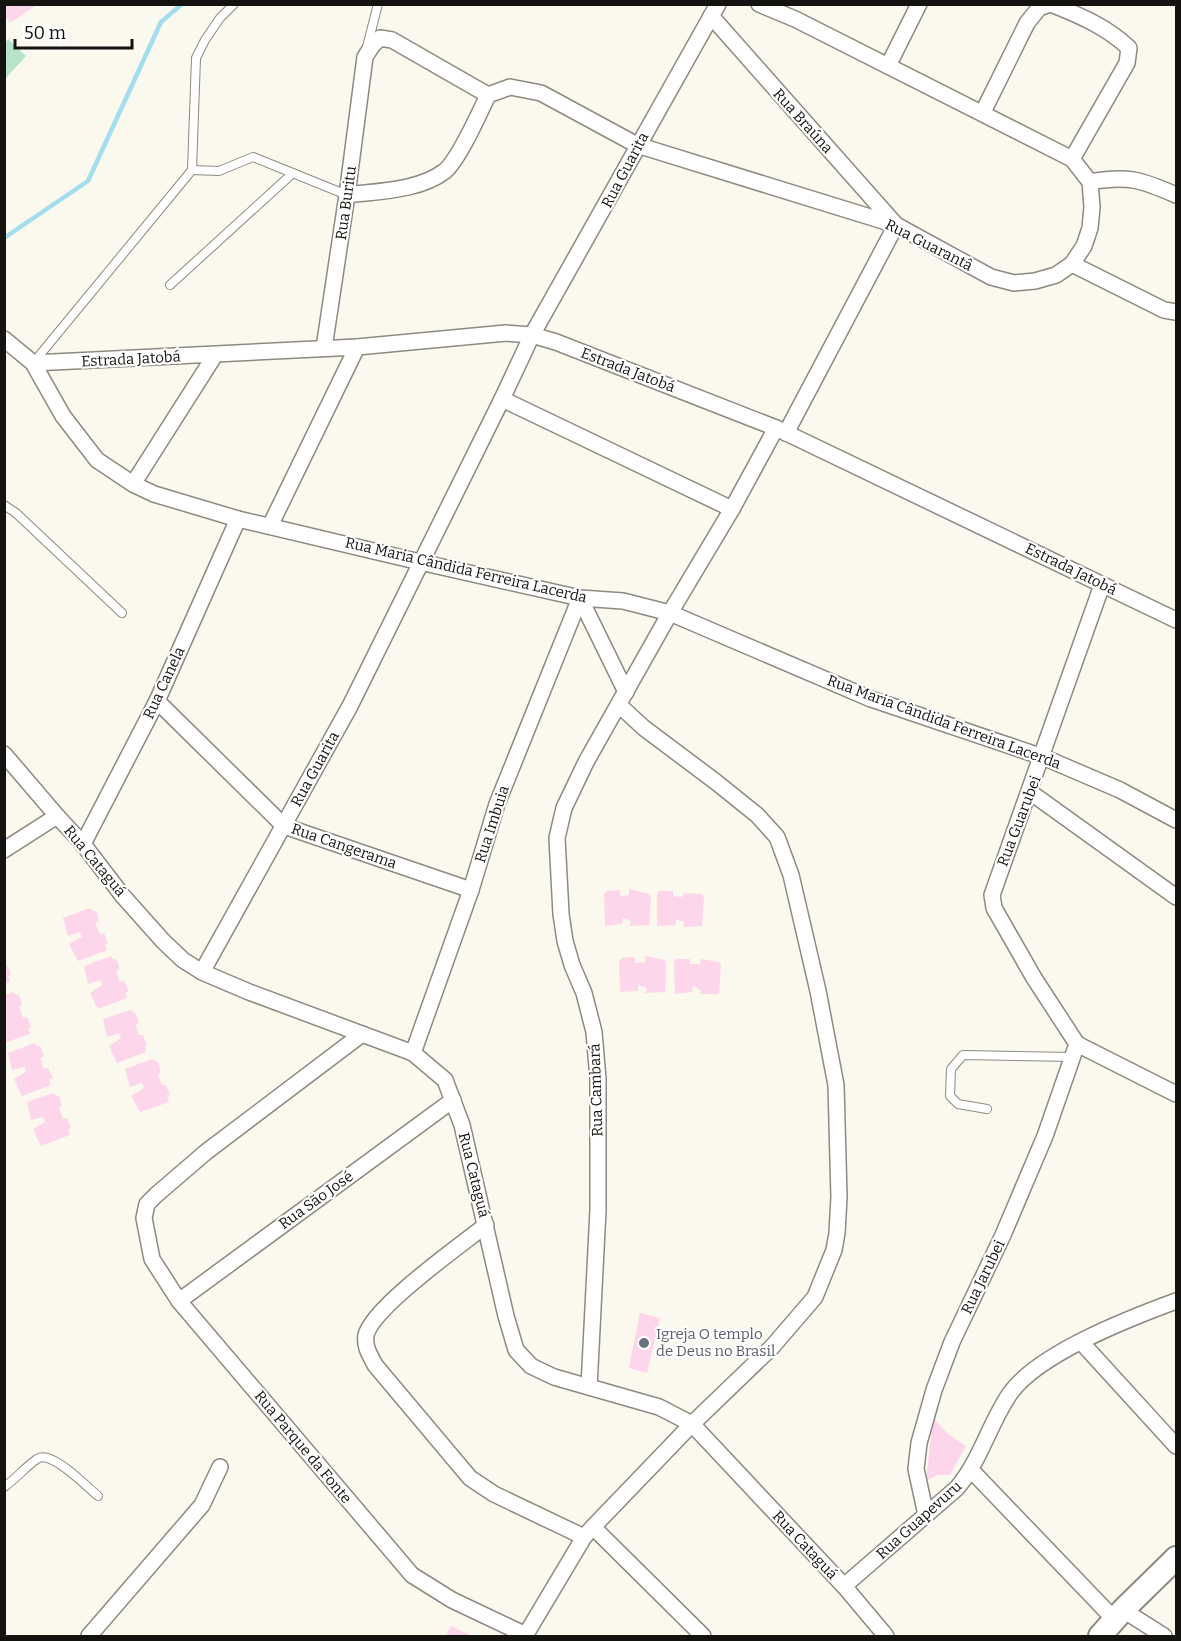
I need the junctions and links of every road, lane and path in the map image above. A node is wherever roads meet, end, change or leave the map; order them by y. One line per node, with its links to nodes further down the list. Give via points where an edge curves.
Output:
1 (234, 4): 14 (lane, via 220,18 196,58)
2 (378, 4): 8 (lane)
3 (759, 4): 7 (street)
4 (919, 4): 9 (street)
5 (1050, 4): 11 (street, via 1039,8 1027,23); 13 (street, via 1116,36 1129,48 1127,63)
6 (714, 10): 12 (street, Rua Guarita); 19 (street, Rua Braúna)
7 (798, 12): 9 (street)
8 (365, 57): 10 (street, via 380,38 392,40); 17 (street, Rua Buritu)
9 (888, 66): 11 (street)
10 (488, 95): 12 (street, Rua Guarantâ, via 510,87 541,93); 17 (street, via 446,170 407,186)
11 (983, 112): 13 (street)
12 (637, 145): 19 (street, Rua Guarantâ); 23 (street, Rua Guarita)
13 (1072, 159): 16 (street)
14 (192, 170): 15 (lane, via 219,171 253,157); 28 (lane)
15 (293, 173): 17 (lane); 21 (lane)
16 (1090, 182): 18 (street, via 1143,181); 20 (street, via 1090,228)
17 (347, 195): 26 (street, Rua Buritu)
18 (1176, 195)
19 (896, 225): 20 (street, Rua Guarantâ, via 991,277 1014,283 1056,275); 30 (street, Rua Cambará)
20 (1072, 264): 22 (street, via 1164,310)
21 (170, 285)
22 (1176, 312)
23 (532, 335): 25 (street, Estrada Jatobá, via 506,333); 29 (street, Rua Guarita); 30 (street, Estrada Jatobá)
24 (4, 339): 28 (street)
25 (357, 347): 26 (street, Estrada Jatobá); 35 (street)
26 (324, 348): 27 (street, Estrada Jatobá)
27 (215, 355): 28 (street, Estrada Jatobá); 31 (street)
28 (33, 363): 31 (street, Rua Maria Cândida Ferreira Lacerda, via 63,416 97,460)
29 (502, 399): 33 (street); 36 (street, Rua Guarita)
30 (781, 430): 33 (street, Rua Cambará); 37 (street, Estrada Jatobá)
31 (133, 484): 34 (street, Rua Maria Cândida Ferreira Lacerda, via 170,500)
32 (4, 505): 39 (lane)
33 (732, 509): 40 (street, Rua Cambará)
34 (238, 519): 35 (street, Rua Maria Cândida Ferreira Lacerda); 43 (street, Rua Canela)
35 (270, 526): 36 (street, Rua Maria Cândida Ferreira Lacerda)
36 (420, 562): 38 (street, Rua Maria Cândida Ferreira Lacerda); 49 (street, Rua Guarita, via 350,706)
37 (1102, 585): 41 (street, Estrada Jatobá); 45 (street, Rua Guarubei)
38 (580, 598): 40 (street, Rua Maria Cândida Ferreira Lacerda, via 623,601); 42 (street); 52 (street, Rua Imbuia, via 497,804)
39 (122, 613)
40 (670, 613): 42 (street, Rua Cambará); 45 (street, Rua Maria Cândida Ferreira Lacerda, via 871,699)
41 (1176, 620)
42 (623, 698): 65 (street, Rua Cambará, via 572,789 557,837 565,941 594,1032 598,1079 598,1210); 66 (street, via 644,728 757,815 777,837 791,875 836,1085 837,1233 826,1273 815,1297 772,1347)
43 (157, 701): 49 (street, Rua Cangerama); 50 (street, Rua Canela)
44 (4, 754): 47 (street, Rua Cataguá)
45 (1042, 757): 46 (street, Rua Guarubei); 48 (street, Rua Maria Cândida Ferreira Lacerda, via 1120,790)
46 (1030, 792): 53 (street); 56 (street, Rua Guarubei, via 995,882 994,908)
47 (57, 816): 50 (street, Rua Cataguá); 51 (street)
48 (1176, 820)
49 (284, 826): 52 (street, Rua Cangerama); 54 (street, Rua Guarita)
50 (83, 844): 54 (street, Rua Cataguá, via 163,941)
51 (4, 850)
52 (471, 890): 57 (street, Rua Imbuia)
53 (1176, 897)
54 (202, 972): 55 (street, Rua Cataguá)
55 (362, 1034): 57 (street, Rua Cataguá); 62 (street, Rua Parque da Fonte, via 207,1152 147,1204 144,1218 153,1259)
56 (1075, 1050): 58 (street); 60 (lane, via 963,1054 951,1069 950,1096 958,1104); 72 (street, Rua Jarubei, via 1045,1136 934,1390 916,1469)
57 (413, 1053): 59 (street, Rua Cataguá, via 445,1080)
58 (1176, 1094)
59 (453, 1100): 61 (street, Rua Cataguá); 62 (street, Rua São José)
60 (987, 1108)
61 (486, 1225): 65 (street, Rua Cataguá, via 516,1350 531,1366); 73 (street, via 404,1290 372,1322 366,1335 366,1349 375,1365 470,1478 495,1494)
62 (179, 1300): 78 (street, Rua Parque da Fonte, via 412,1575)
63 (1176, 1301): 64 (street, Rua Guapevuru)
64 (1082, 1342): 67 (street); 69 (street, Rua Guapevuru, via 1051,1358 1010,1394)
65 (589, 1388): 66 (street, Rua Cataguá, via 659,1407)
66 (692, 1424): 73 (street); 75 (street, Rua Cataguá)
67 (1176, 1446)
68 (220, 1467): 77 (street, via 202,1505)
69 (971, 1470): 72 (street, Rua Guapevuru); 76 (street)
70 (4, 1487): 71 (lane, via 39,1457 47,1456)
71 (98, 1496)
72 (926, 1515): 75 (street, Rua Guapevuru)
73 (588, 1532): 78 (street); 79 (street)
74 (1176, 1558): 76 (main road)
75 (844, 1586): 80 (street, Rua Cataguá)
76 (1112, 1622): 81 (street)
77 (89, 1636)
78 (525, 1636)
79 (703, 1636)
80 (886, 1636)
81 (1164, 1636)

